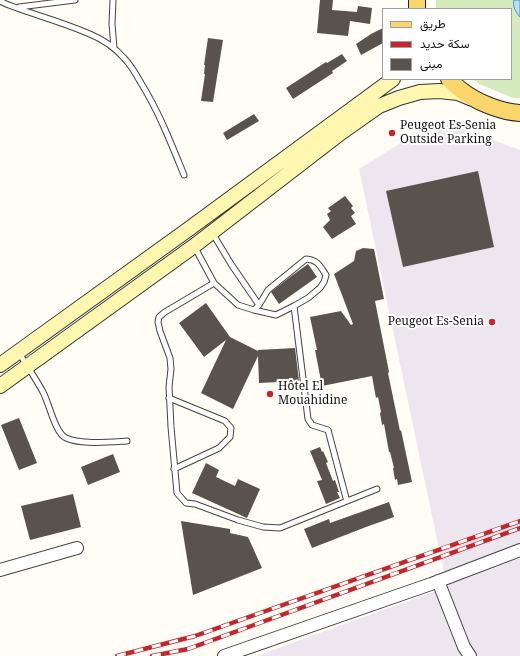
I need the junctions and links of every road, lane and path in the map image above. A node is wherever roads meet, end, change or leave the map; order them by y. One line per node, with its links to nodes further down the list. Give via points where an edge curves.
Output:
1 (75, 0): 5 (lane)
2 (113, 0): 7 (lane)
3 (409, 0): 6 (main road)
4 (0, 1): 5 (lane)
5 (17, 8): 7 (lane, via 92,35)
6 (415, 8)
7 (114, 48): 12 (lane, via 133,69 147,92 167,131)
8 (392, 80): 13 (main road)
9 (450, 80): 10 (main road)
10 (481, 102): 11 (main road); 14 (main road, via 458,94 420,92 379,106)
11 (519, 114)
12 (184, 175)
13 (186, 231): 15 (main road); 20 (main road)
14 (212, 233): 15 (main road); 17 (lane)
15 (194, 246): 16 (lane); 22 (main road)
16 (214, 283): 19 (lane, via 238,305); 24 (lane, via 159,317 160,331 170,358)
17 (259, 305): 18 (lane, via 268,290 306,259 316,261 326,275 324,282 308,298); 19 (lane)
18 (294, 306): 19 (lane, via 276,314); 28 (lane, via 308,419 312,425 328,430)
19 (254, 310)
20 (18, 352): 21 (main road); 22 (lane)
21 (0, 365)
22 (28, 366): 23 (main road); 25 (lane, via 44,393 55,425 65,438 93,442)
23 (0, 386)
24 (170, 398): 26 (lane); 26 (lane, via 225,422 231,428 230,437 219,448)
25 (127, 441)
26 (174, 469): 27 (lane, via 177,494 186,503 263,527 280,528)
27 (377, 489)
28 (346, 498)
29 (77, 548): 31 (street)
30 (520, 550): 32 (street)
31 (0, 570)
32 (434, 583): 33 (street); 34 (street); 35 (street)
33 (224, 656)
34 (461, 656)
35 (470, 656)

